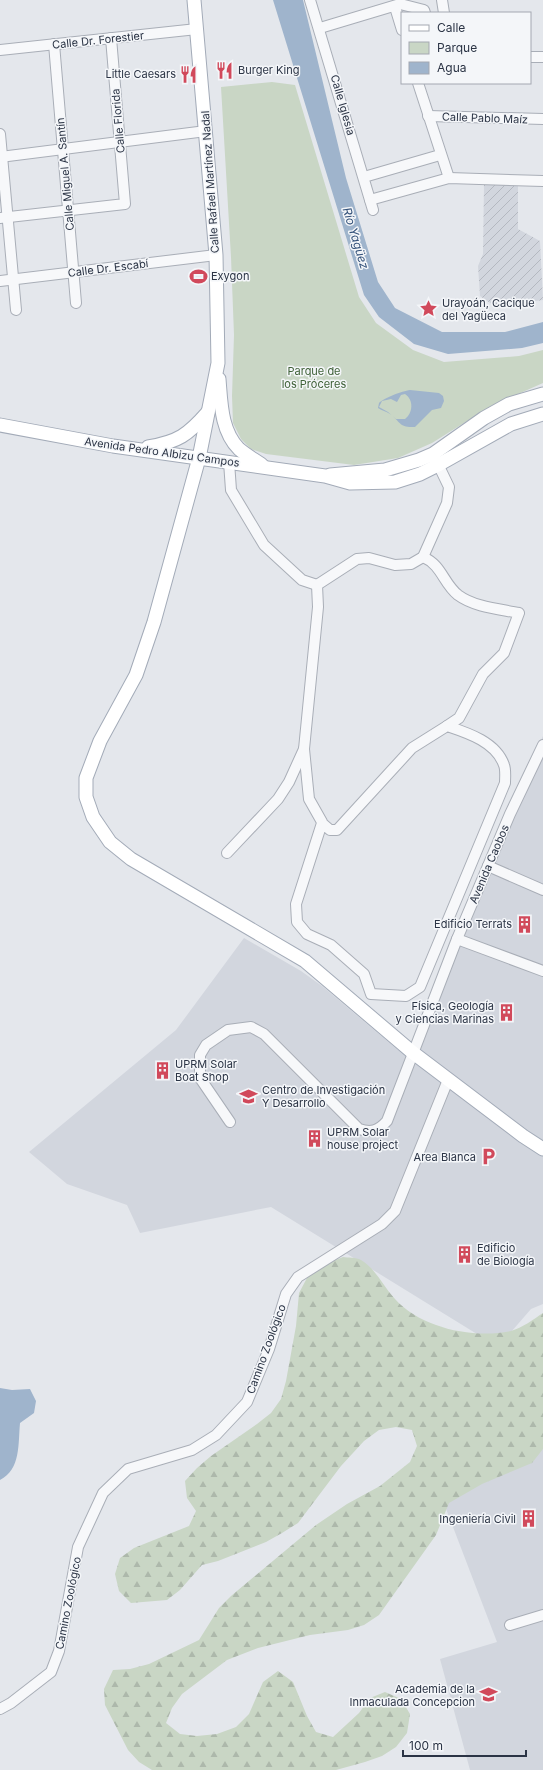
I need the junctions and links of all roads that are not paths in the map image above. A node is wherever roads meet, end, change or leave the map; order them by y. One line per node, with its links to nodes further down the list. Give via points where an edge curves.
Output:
1 (194, 0): 9 (main road, Calle Rafael Martínez Nadal)
2 (310, 0): 8 (street, Calle Iglesia)
3 (442, 0): 6 (street)
4 (399, 10): 5 (street, via 400,4); 7 (street); 8 (street)
5 (425, 12)
6 (444, 12)
7 (401, 23)
8 (320, 28): 24 (street, Calle Iglesia)
9 (197, 29): 10 (street, Calle Dr. Forestier); 18 (main road, Calle Rafael Martínez Nadal)
10 (111, 38): 11 (street, Calle Dr. Forestier); 20 (street, Calle Florida)
11 (54, 44): 12 (street, Calle Dr. Forestier); 21 (street, Calle Miguel A. Santín)
12 (0, 50)
13 (531, 57): 14 (street)
14 (543, 57)
15 (418, 84): 16 (street)
16 (428, 116): 17 (street, Calle Pablo Maíz); 22 (street)
17 (543, 119)
18 (206, 131): 20 (street); 29 (main road, Calle Rafael Martínez Nadal)
19 (0, 134): 23 (street)
20 (120, 142): 21 (street); 27 (street, Calle Florida, via 125,204)
21 (63, 149): 23 (street); 27 (street, Calle Miguel A. Santín)
22 (440, 155): 24 (street); 25 (street)
23 (1, 157): 28 (street)
24 (364, 177): 25 (street, Calle Iglesia, via 372,205)
25 (449, 178): 26 (street)
26 (543, 181)
27 (68, 210): 28 (street); 30 (street, Calle Miguel A. Santín)
28 (4, 218): 31 (street)
29 (216, 255): 30 (street, Calle Dr. Escabí); 35 (main road, Calle Rafael Martínez Nadal)
30 (73, 272): 31 (street, Calle Dr. Escabí); 33 (street, Calle Miguel A. Santín)
31 (13, 279): 32 (street, Calle Dr. Escabí); 34 (street)
32 (0, 280)
33 (76, 303)
34 (16, 310)
35 (218, 363): 37 (main road, Calle Rafael Martínez Nadal); 46 (main road, via 222,412 227,432 239,449)
36 (541, 394): 44 (main road, Avenida Pedro Albizu Campos, via 509,404 484,418)
37 (208, 412): 42 (main road, via 193,429 180,438 166,444); 43 (main road, Calle Rafael Martínez Nadal)
38 (543, 414): 40 (main road, Avenida Pedro Albizu Campos)
39 (543, 423): 40 (main road)
40 (511, 424): 44 (main road, Avenida Pedro Albizu Campos)
41 (0, 425): 42 (main road, Avenida Pedro Albizu Campos)
42 (136, 450): 43 (main road, Avenida Pedro Albizu Campos)
43 (199, 458): 45 (main road, Avenida Pedro Albizu Campos); 58 (main road, Calle Rafael Martínez Nadal, via 154,622 136,675 100,741 86,778 86,797 93,817 110,842 130,860 305,961)
44 (436, 460): 46 (main road, Avenida Pedro Albizu Campos, via 420,474 389,482 350,483 326,476); 47 (street, via 449,487 447,503)
45 (229, 462): 46 (main road, Avenida Pedro Albizu Campos); 48 (street, via 231,490 264,545 302,580)
46 (264, 466)
47 (423, 557): 48 (street, via 411,564 395,565 369,558 357,559); 49 (street, via 433,561 457,594 472,603 519,614 504,652 483,674 459,718)
48 (317, 585): 51 (street, via 318,607)
49 (447, 726): 52 (street, via 412,748 337,830 330,830); 52 (street, via 471,735 496,751 505,766 505,783 420,987 406,996 371,994 364,974 331,945 307,934 296,922 296,904)
50 (543, 745): 54 (street, Avenida Caobos)
51 (304, 749): 52 (street, via 309,799); 53 (street, via 278,799)
52 (322, 823)
53 (227, 853)
54 (488, 866): 55 (street); 56 (street, Avenida Caobos)
55 (543, 890)
56 (457, 939): 57 (street); 58 (street, Avenida Caobos)
57 (543, 971)
58 (412, 1052): 59 (main road, Calle Rafael Martínez Nadal); 60 (street, Avenida Caobos, via 386,1121 376,1131 368,1132 351,1122 264,1034 251,1027 228,1030 206,1045 200,1055 200,1078)
59 (448, 1080): 61 (main road, Calle Rafael Martínez Nadal); 64 (street, Camino Zoológico, via 395,1211 382,1224 298,1276 286,1294 269,1349 246,1402 216,1435 192,1450 128,1469 103,1493 78,1547 59,1651 51,1672 11,1703)
60 (230, 1122)
61 (543, 1149)
62 (543, 1615): 63 (street)
63 (510, 1625)
64 (0, 1708)

